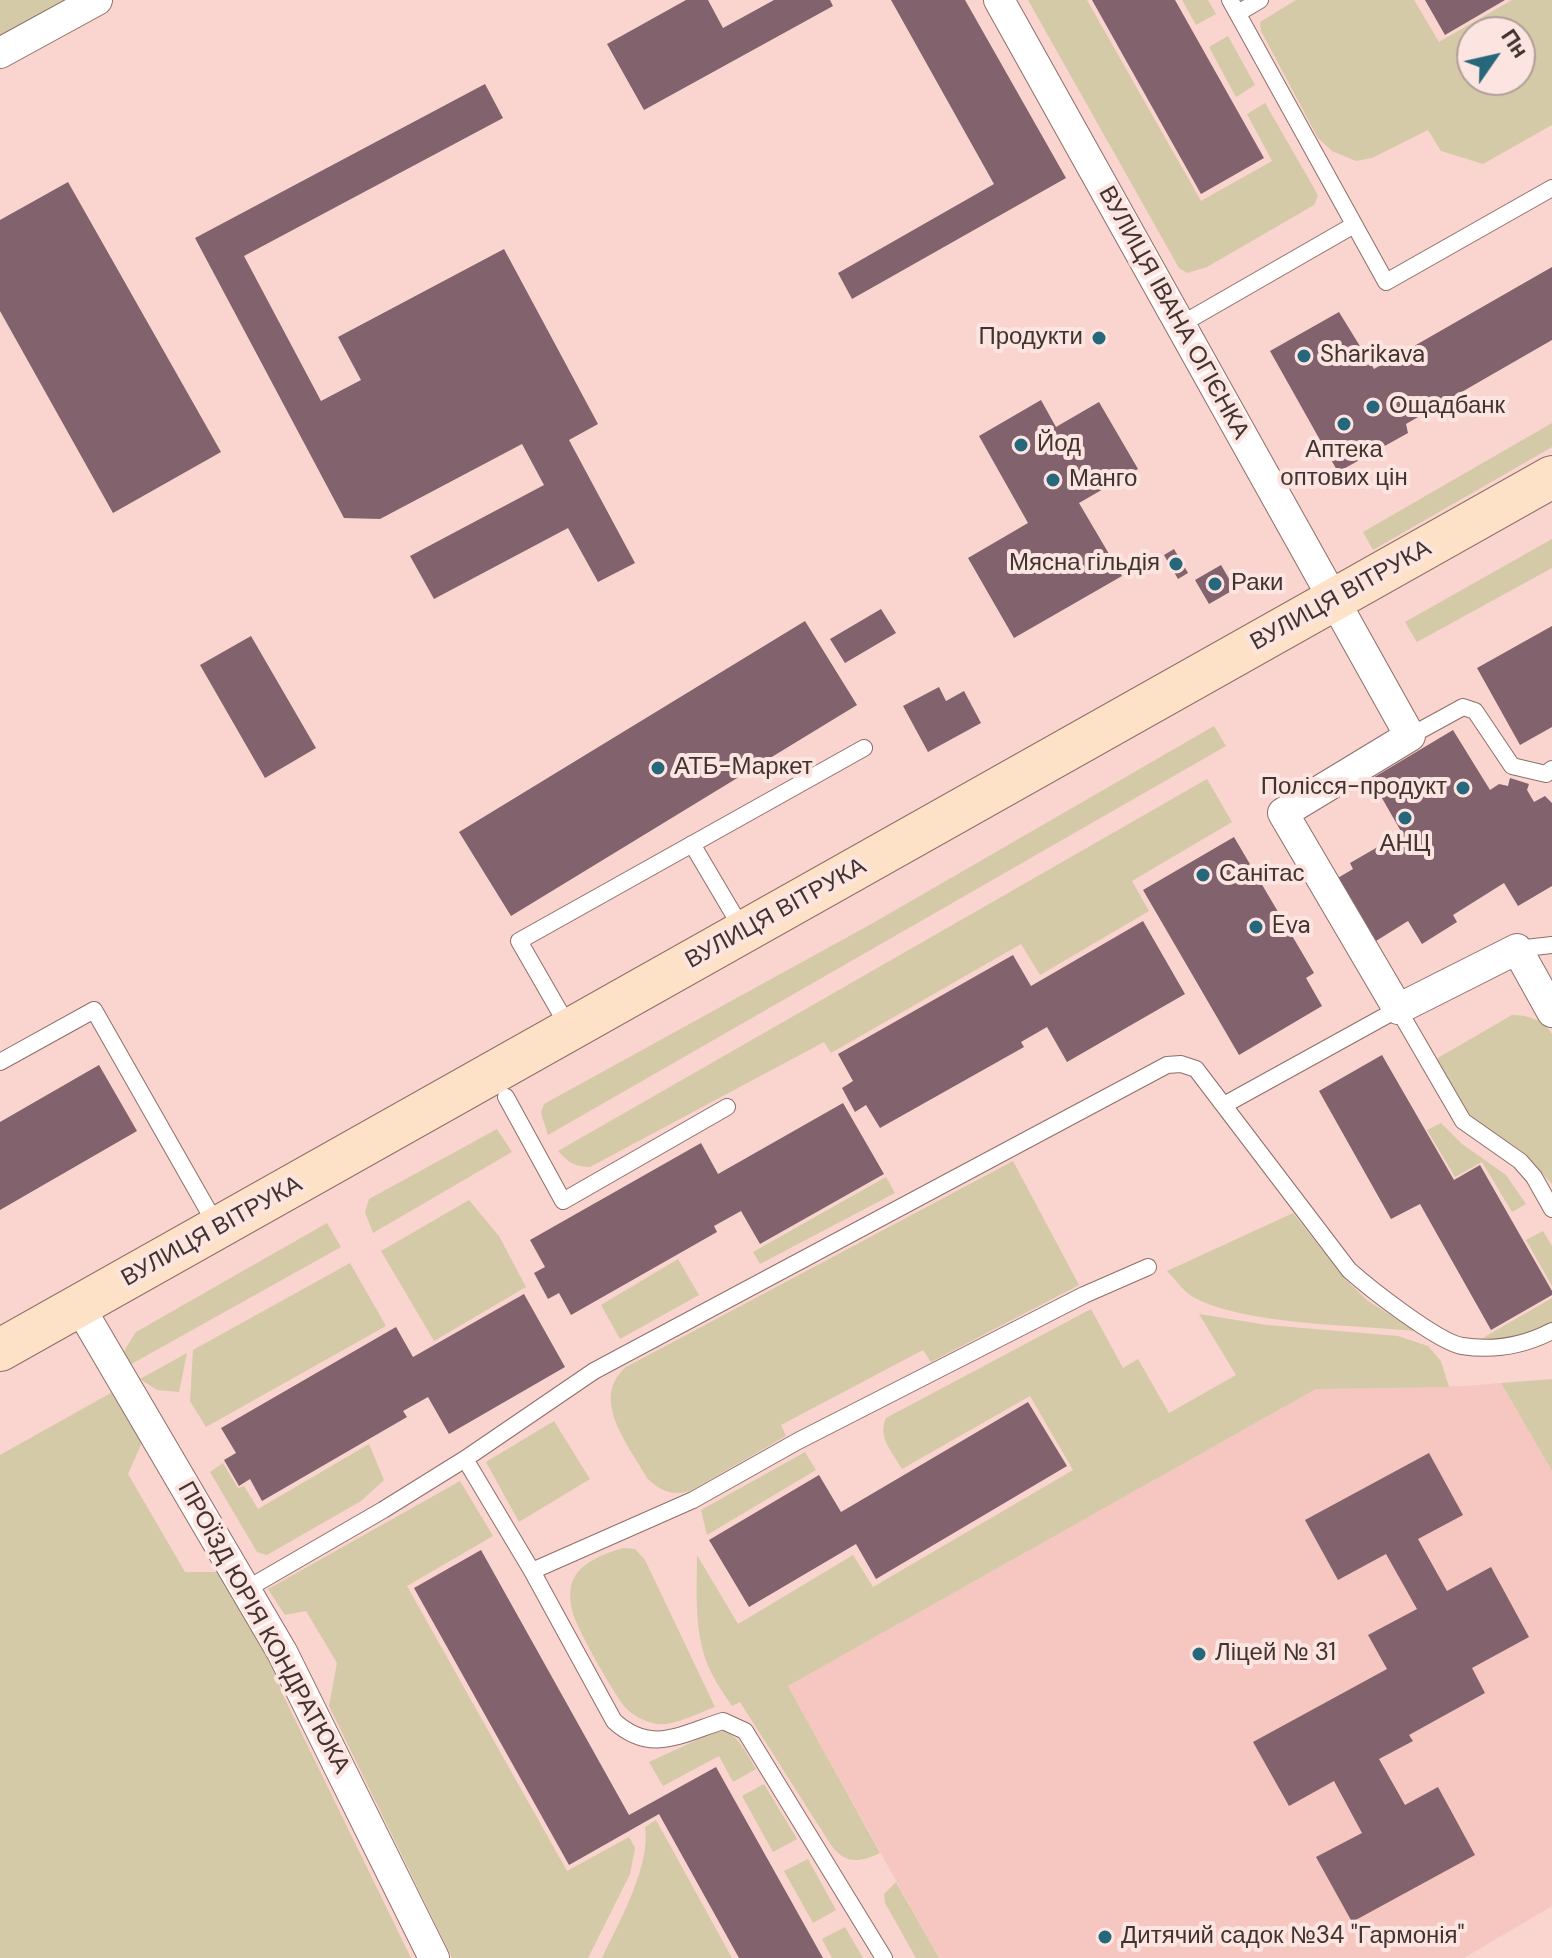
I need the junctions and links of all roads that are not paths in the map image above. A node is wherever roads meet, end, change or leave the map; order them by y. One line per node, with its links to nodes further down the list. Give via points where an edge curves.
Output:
1 (97, 0): 5 (street)
2 (999, 0): 8 (street, ВУЛИЦЯ ІВАНА ОГІЄНКА)
3 (1260, 0): 4 (lane)
4 (1234, 7): 7 (lane)
5 (0, 53)
6 (1552, 188): 7 (lane, via 1386,282)
7 (1354, 225): 8 (lane)
8 (1180, 325): 11 (street, ВУЛИЦЯ ІВАНА ОГІЄНКА)
9 (1552, 477): 11 (main road, ВУЛИЦЯ ВІТРУКА)
10 (1552, 507): 11 (main road, ВУЛИЦЯ ВІТРУКА)
11 (1340, 612): 12 (street, ВУЛИЦЯ ІВАНА ОГІЄНКА); 16 (main road, ВУЛИЦЯ ВІТРУКА); 23 (main road, ВУЛИЦЯ ВІТРУКА)
12 (1410, 736): 14 (lane, via 1463,707 1475,711 1512,766 1546,774); 19 (street, via 1283,813)
13 (864, 748): 15 (lane)
14 (1552, 769)
15 (692, 844): 16 (lane); 21 (lane, via 519,941)
16 (744, 932): 21 (main road, ВУЛИЦЯ ВІТРУКА)
17 (1552, 945): 18 (lane)
18 (1517, 949): 19 (street); 20 (street)
19 (1398, 1009): 24 (lane); 26 (lane, via 1463,1121 1520,1161)
20 (1552, 1012)
21 (570, 1030): 27 (main road, ВУЛИЦЯ ВІТРУКА)
22 (0, 1062): 27 (lane, via 94,1010)
23 (506, 1097): 25 (lane, via 563,1201); 29 (main road, ВУЛИЦЯ ВІТРУКА)
24 (1224, 1105): 30 (lane, via 1349,1270 1373,1292 1459,1346 1511,1347); 33 (lane, via 1196,1069 1167,1065 594,1371)
25 (727, 1107)
26 (1552, 1209)
27 (218, 1228): 29 (main road, ВУЛИЦЯ ВІТРУКА)
28 (1148, 1267): 34 (lane, via 798,1441 693,1500)
29 (86, 1316): 31 (main road, ВУЛИЦЯ ВІТРУКА); 32 (main road, ВУЛИЦЯ ВІТРУКА); 35 (street, ПРОЇЗД ЮРІЯ КОНДРАТЮКА)
30 (1552, 1331)
31 (0, 1350)
32 (0, 1379)
33 (465, 1459): 34 (lane); 35 (lane)
34 (532, 1571): 37 (lane, via 614,1721 627,1734 645,1741 665,1739 723,1721 745,1731)
35 (245, 1590): 36 (street, ПРОЇЗД ЮРІЯ КОНДРАТЮКА, via 282,1652)
36 (434, 1958)
37 (884, 1958)

